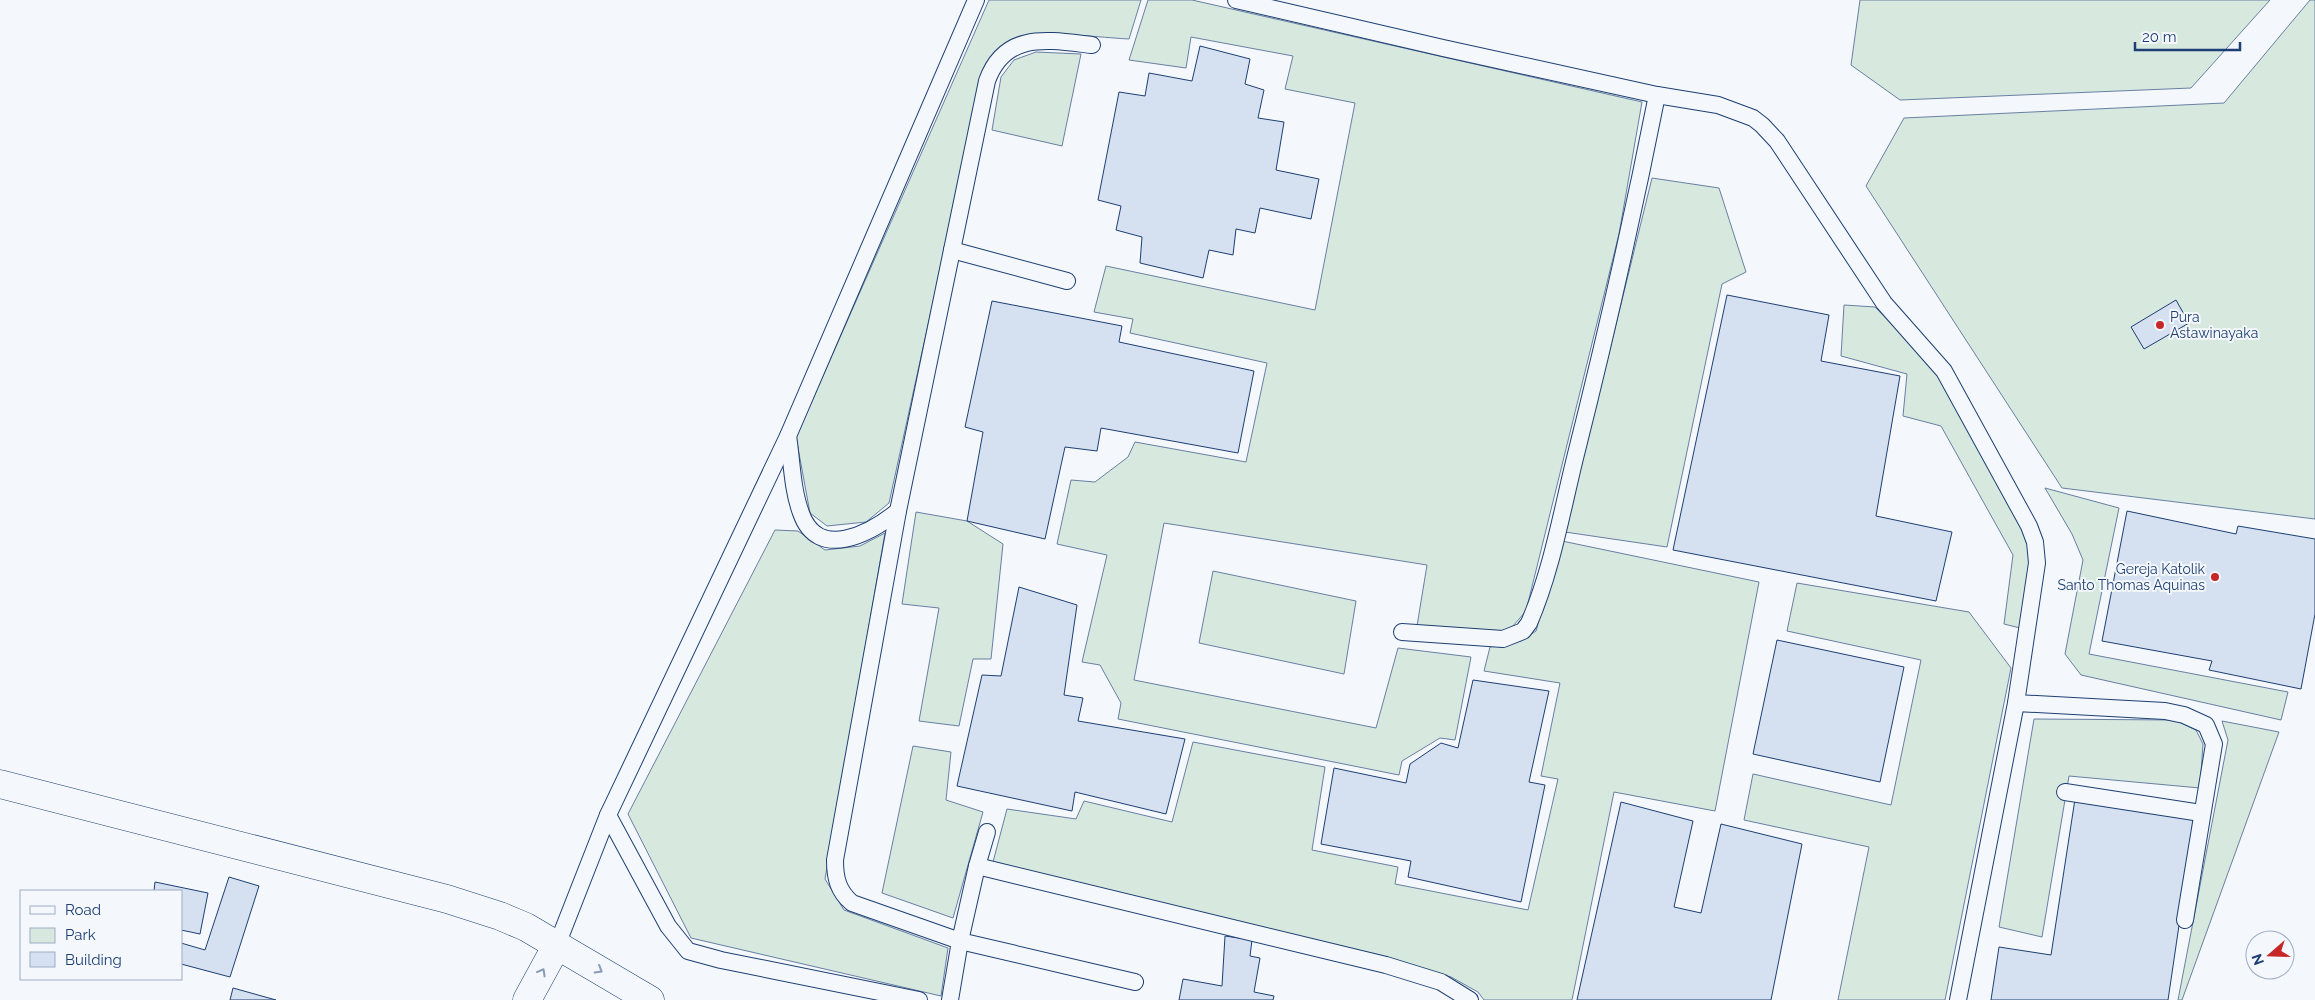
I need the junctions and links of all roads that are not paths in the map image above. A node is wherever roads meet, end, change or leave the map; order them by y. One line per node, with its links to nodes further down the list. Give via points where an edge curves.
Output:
1 (976, 0): 7 (lane)
2 (1236, 0): 4 (lane)
3 (1092, 46): 5 (lane, via 1059,41 1031,42 1017,46 993,64)
4 (1657, 95): 9 (lane, via 1628,242 1589,405 1530,623 1523,631 1503,638); 10 (lane, via 1718,105 1762,125 1777,141 1884,303 1944,371 2035,542 2034,590)
5 (952, 250): 6 (lane); 8 (lane)
6 (1067, 281)
7 (788, 436): 8 (lane, via 801,514 816,535 836,540 852,537 882,524); 14 (lane)
8 (898, 511): 18 (lane, via 835,872 842,893 852,903)
9 (1402, 632)
10 (2016, 703): 13 (lane, via 2165,710 2201,721 2214,744); 26 (lane)
11 (0, 784): 19 (street, via 447,898 500,916)
12 (2065, 792): 13 (lane)
13 (2202, 812): 17 (lane)
14 (608, 815): 19 (lane); 23 (lane, via 668,926 688,951)
15 (987, 832): 16 (lane)
16 (977, 866): 18 (lane); 25 (lane, via 1386,965 1441,982)
17 (2185, 920)
18 (960, 941): 20 (lane); 24 (lane)
19 (557, 945): 21 (street, one-way to 19); 22 (street, one-way to 22)
20 (1136, 982)
21 (527, 1000)
22 (650, 1000)
23 (919, 1000)
24 (950, 1000)
25 (1470, 1000)
26 (1958, 1000)

